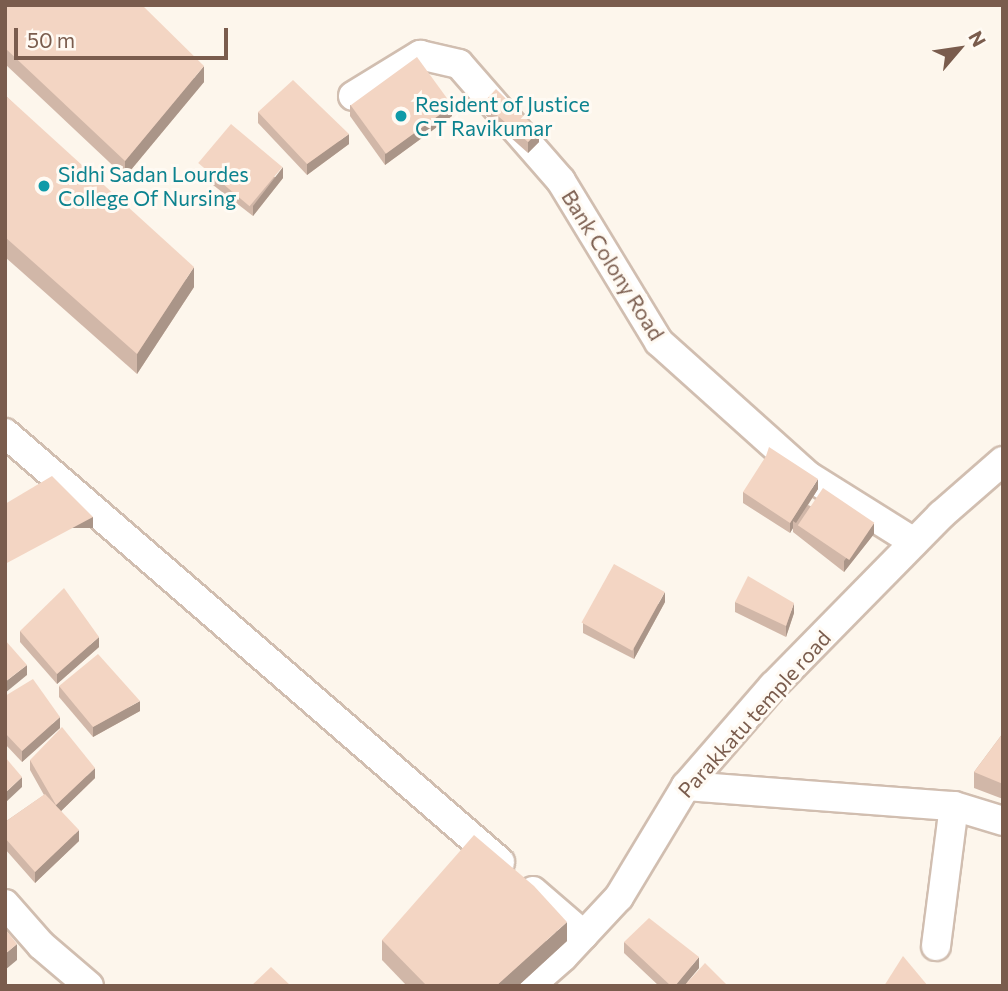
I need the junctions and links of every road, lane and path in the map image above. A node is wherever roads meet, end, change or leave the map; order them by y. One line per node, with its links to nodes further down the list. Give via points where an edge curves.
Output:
1 (353, 96): 4 (street, Bank Colony Road, via 420,55 459,64 561,181 659,342 807,475)
2 (5, 433): 9 (street)
3 (1003, 461): 4 (street, Parakkatu temple road)
4 (914, 542): 5 (street, Parakkatu temple road, via 773,686)
5 (686, 786): 6 (street); 9 (street, Parakkatu temple road, via 619,897)
6 (954, 806): 7 (street); 10 (street)
7 (1003, 821)
8 (5, 904): 12 (street, via 41,945)
9 (584, 935): 11 (street, Parakkatu temple road)
10 (936, 946)
11 (533, 985)
12 (89, 986)

